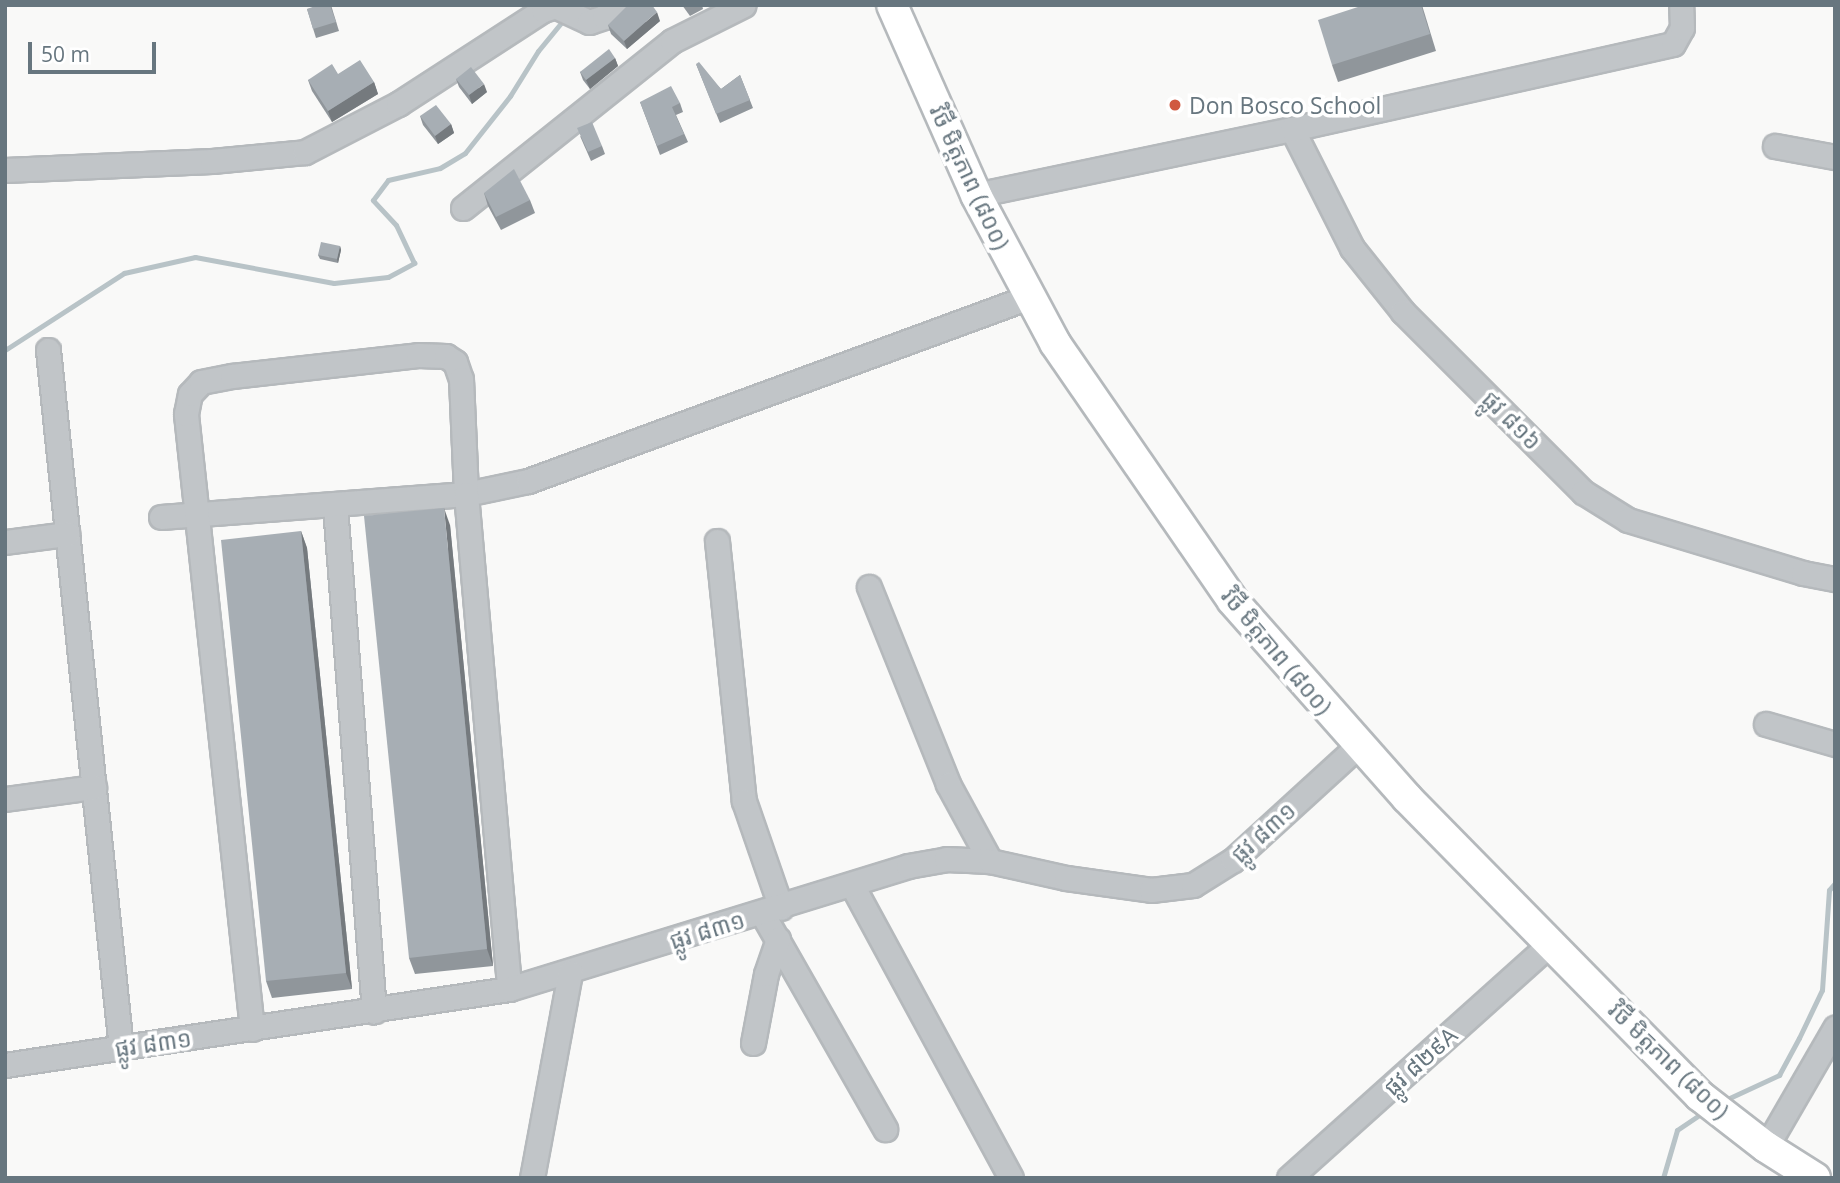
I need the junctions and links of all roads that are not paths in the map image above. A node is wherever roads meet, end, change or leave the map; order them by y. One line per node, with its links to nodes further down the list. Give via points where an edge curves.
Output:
1 (616, 5): 5 (street, via 604,17 589,22)
2 (744, 5): 11 (street, via 672,41)
3 (892, 5): 10 (main road, វិថី មិត្តភាព (៨០០))
4 (1681, 5): 6 (street, via 1682,27 1673,44)
5 (541, 8): 9 (street, via 398,104 305,152)
6 (1292, 129): 10 (street); 21 (street, ផ្លូវ ៨១៦, via 1352,248 1403,312 1583,492 1628,520)
7 (1775, 146): 8 (street)
8 (1835, 157)
9 (5, 170)
10 (976, 195): 12 (main road, វិថី មិត្តភាព (៨០០))
11 (463, 208)
12 (1029, 297): 14 (street, via 528,481); 25 (main road, វិថី មិត្តភាព (៨០០), via 1096,406 1232,600)
13 (48, 349): 18 (street)
14 (466, 494): 15 (street); 17 (street, via 461,379 455,362 446,356 418,355 201,382 190,394 186,414); 34 (street)
15 (335, 506): 17 (street); 35 (street)
16 (161, 517): 17 (street)
17 (199, 517): 37 (street)
18 (67, 534): 20 (street); 26 (street)
19 (717, 541): 30 (street, via 744,802)
20 (5, 542)
21 (1835, 579)
22 (869, 587): 28 (street, via 948,784)
23 (1766, 724): 24 (street)
24 (1835, 744)
25 (1358, 746): 28 (street, ផ្លូវ ៨៣១, via 1233,860 1193,885 1152,890); 32 (main road, វិថី មិត្តភាព (៨០០))
26 (94, 787): 27 (street); 39 (street)
27 (5, 799)
28 (990, 861): 29 (street, ផ្លូវ ៨៣១, via 946,859)
29 (852, 885): 30 (street, ផ្លូវ ៨៣១); 44 (street)
30 (771, 910): 31 (street); 33 (street, ផ្លូវ ៨៣១)
31 (778, 939): 38 (street, via 766,974); 41 (street)
32 (1551, 943): 42 (main road, វិថី មិត្តភាព (៨០០), via 1700,1096); 45 (street, ផ្លូវ ៨២៩A)
33 (570, 972): 34 (street, ផ្លូវ ៨៣១); 43 (street)
34 (509, 989): 35 (street, ផ្លូវ ៨៣១)
35 (374, 1011): 37 (street, ផ្លូវ ៨៣១)
36 (1835, 1028): 42 (street)
37 (252, 1029): 39 (street, ផ្លូវ ៨៣១)
38 (753, 1044)
39 (121, 1048): 40 (street, ផ្លូវ ៨៣១)
40 (5, 1065)
41 (885, 1129)
42 (1766, 1147): 46 (main road, វិថី មិត្តភាព (៨០០))
43 (532, 1178)
44 (1012, 1178)
45 (1289, 1178)
46 (1815, 1178)

